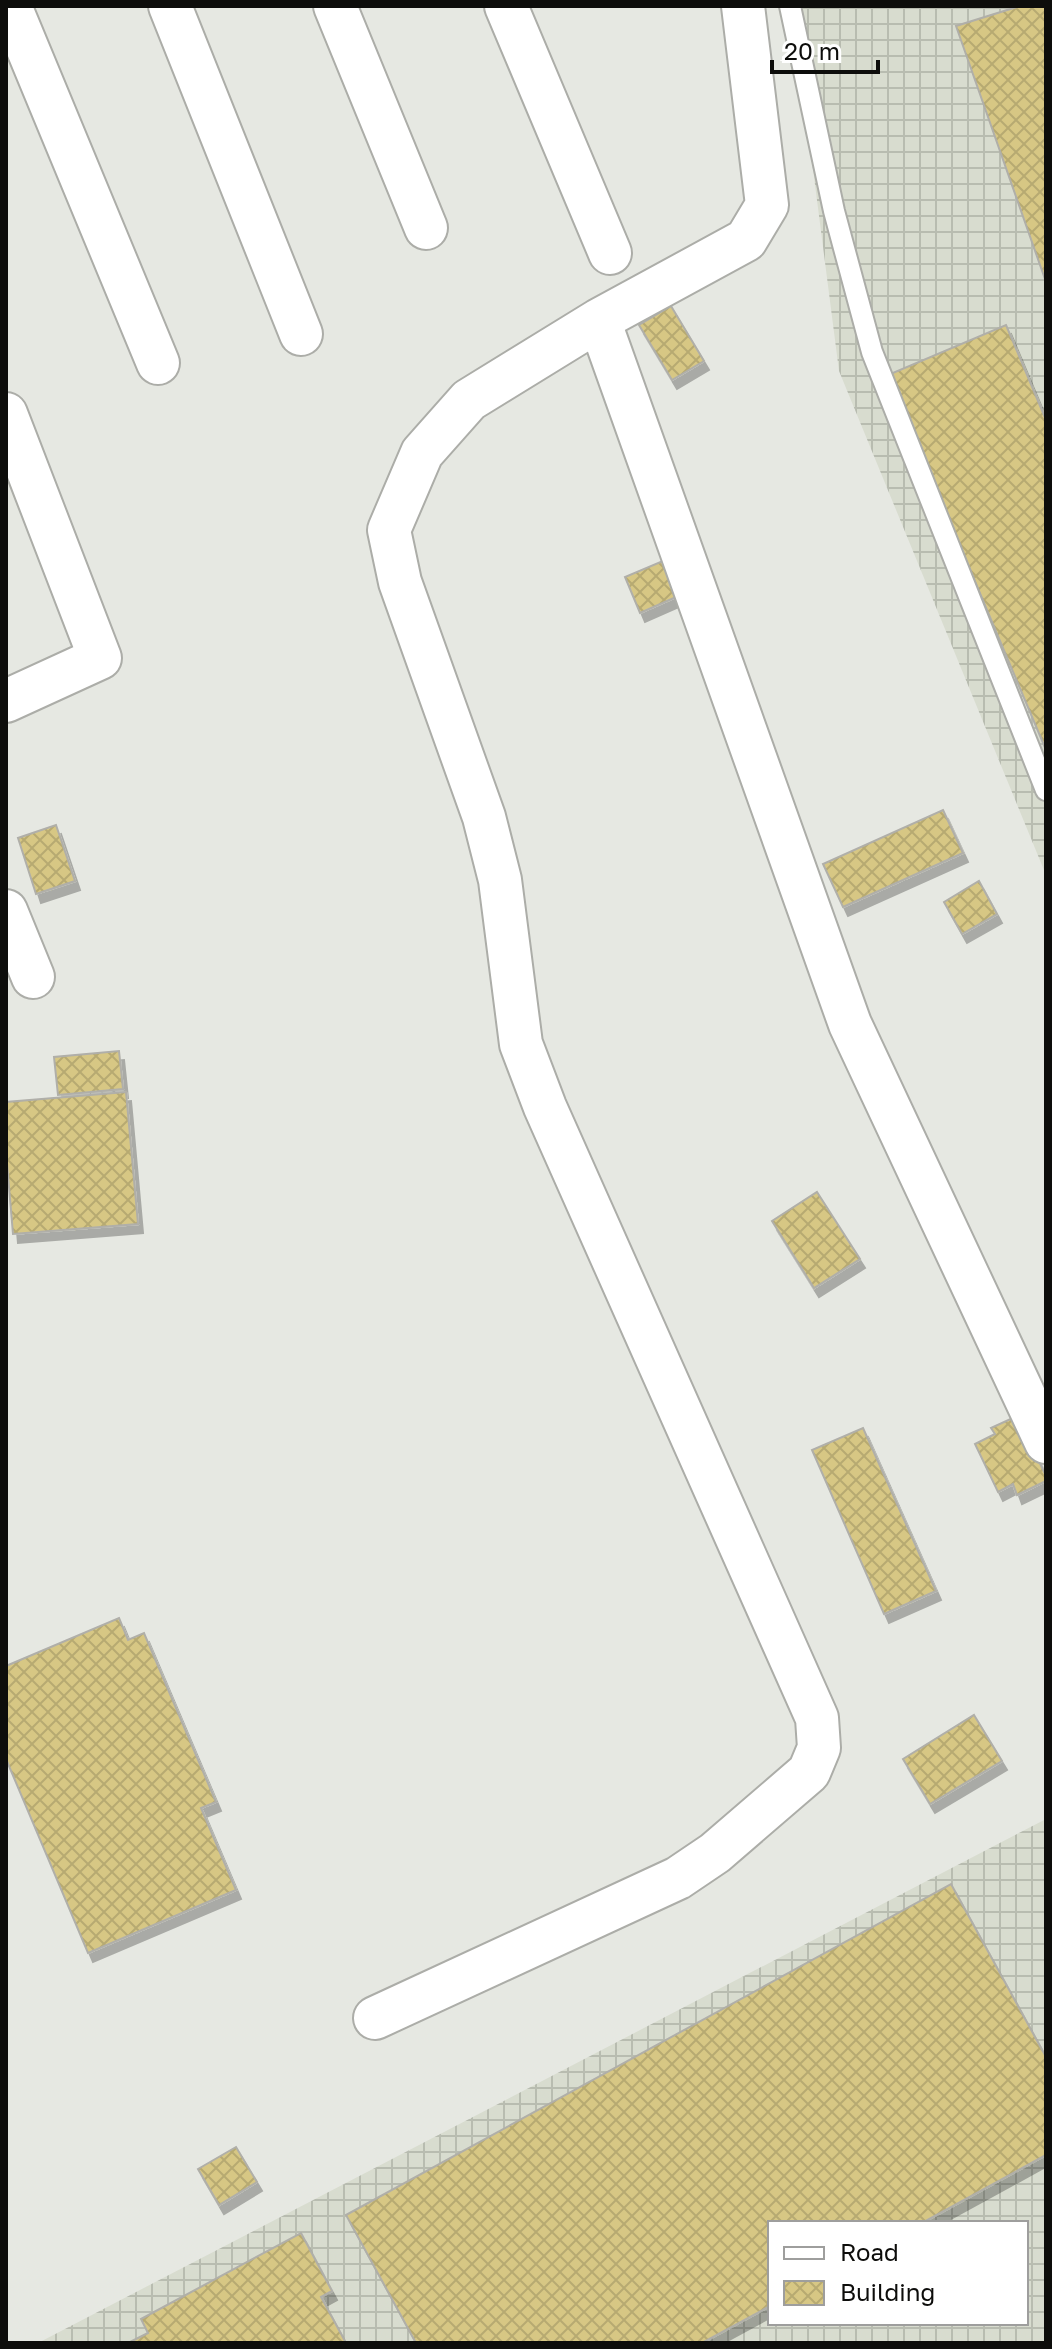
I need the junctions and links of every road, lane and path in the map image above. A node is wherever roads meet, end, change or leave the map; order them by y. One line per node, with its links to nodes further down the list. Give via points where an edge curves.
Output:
1 (10, 6): 11 (street)
2 (170, 6): 10 (street)
3 (335, 6): 7 (street)
4 (506, 6): 8 (street)
5 (743, 6): 9 (street, via 767,205 746,240)
6 (790, 6): 14 (lane, via 834,211 872,352)
7 (426, 228)
8 (610, 253)
9 (599, 320): 17 (street, via 850,1024); 18 (street, via 469,400 422,453 389,530 400,582 484,817 500,880 521,1044 817,1718 819,1748 809,1772 678,1878)
10 (301, 334)
11 (158, 363)
12 (6, 414): 13 (street, via 100,658)
13 (6, 701)
14 (1046, 790)
15 (6, 911): 16 (street)
16 (33, 977)
17 (1046, 1442)
18 (375, 2018)

